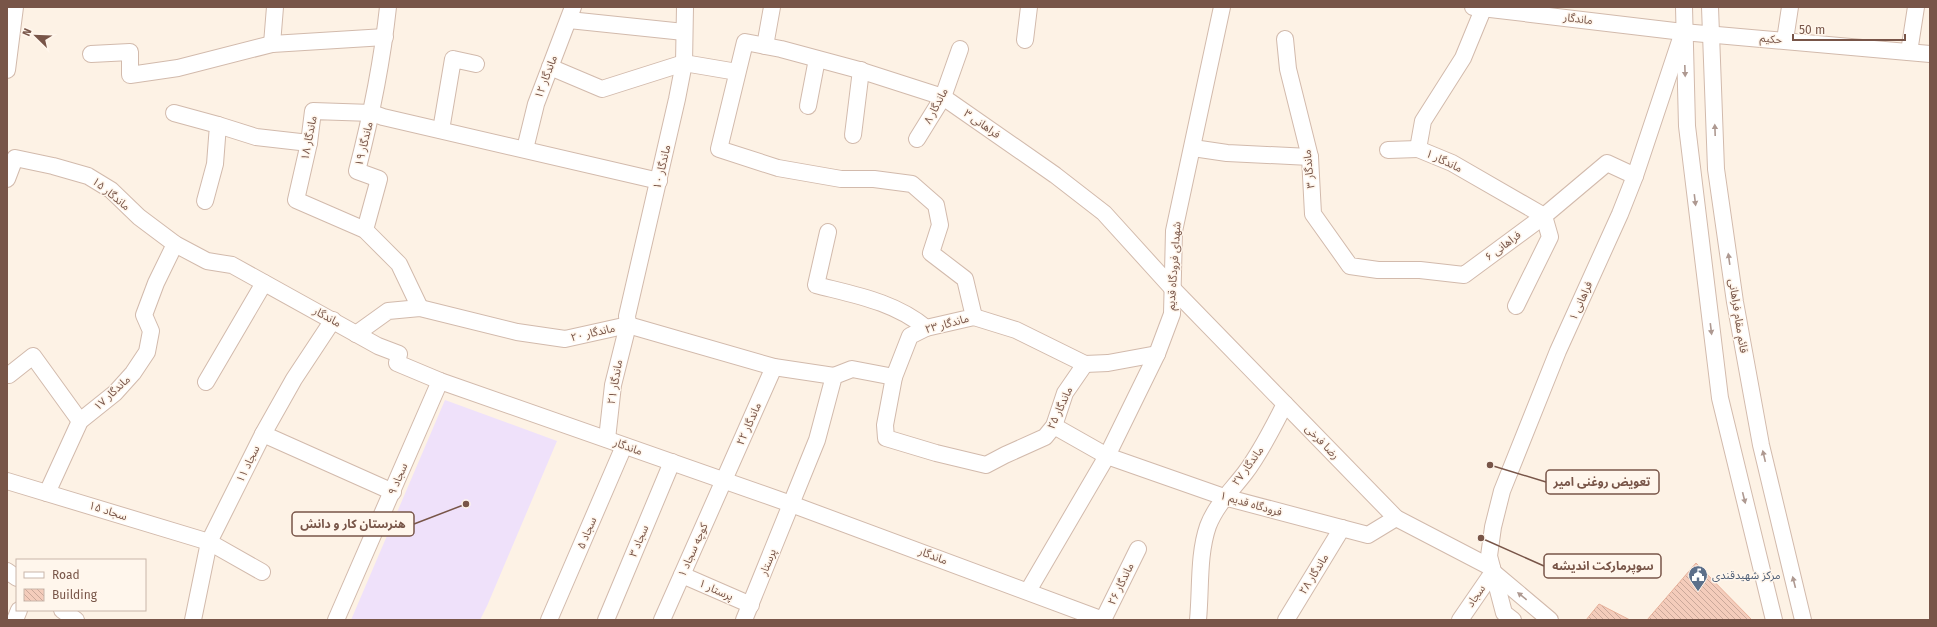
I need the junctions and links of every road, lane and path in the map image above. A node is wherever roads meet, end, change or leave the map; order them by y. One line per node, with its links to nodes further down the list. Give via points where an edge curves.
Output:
1 (15, 7): 31 (street)
2 (276, 7): 21 (street)
3 (388, 7): 17 (street)
4 (685, 7): 14 (street, ماندگار ۱۰)
5 (772, 7): 22 (street)
6 (1029, 7): 19 (street)
7 (1222, 7): 43 (street, شهدای فرودگاه قدیم)
8 (1480, 7): 15 (street, ماندگار); 45 (street, ماندگار ۱, via 1463,58 1423,121)
9 (1684, 7): 15 (street)
10 (1710, 7): 16 (street, قائم مقام فراهانی)
11 (1790, 7): 20 (street)
12 (1916, 7): 24 (street)
13 (571, 13): 14 (street); 30 (street, ماندگار ۱۲)
14 (684, 32): 28 (street, ماندگار ۱۰)
15 (1683, 32): 16 (street, حکیم); 48 (street, فراهانی ۱); 114 (street, one-way to 114, via 1687,126 1720,398)
16 (1710, 33): 20 (street, حکیم); 115 (street, قائم مقام فراهانی, one-way to 16, via 1761,445 1735,302 1716,169)
17 (385, 37): 21 (street); 37 (street)
18 (1285, 39): 47 (street, ماندگار ۳, via 1288,69)
19 (1025, 40)
20 (1785, 40): 24 (street, حکیم)
21 (272, 44): 25 (street, via 178,68 130,76 130,52)
22 (765, 46): 27 (street, فراهانی ۳); 33 (street, فراهانی ۳, via 745,42)
23 (960, 49): 34 (street, ماندگار ۸)
24 (1909, 52): 26 (street, حکیم)
25 (91, 54)
26 (1930, 54)
27 (817, 59): 32 (street, فراهانی ۳); 35 (street)
28 (684, 63): 30 (street, via 602,89); 33 (street); 50 (street, ماندگار ۱۰)
29 (476, 64): 39 (street, via 453,60)
30 (550, 67): 44 (street, ماندگار ۱۲, via 536,104)
31 (8, 69)
32 (861, 70): 34 (street, فراهانی ۳); 40 (street)
33 (737, 72): 61 (street, ماندگار ۲۳, via 719,149 778,168 841,179 874,179 912,184 936,205 940,225 931,253 966,279)
34 (943, 97): 41 (street, ماندگار ۸); 58 (street, فراهانی ۳, via 1055,175 1104,213)
35 (808, 106)
36 (174, 113): 38 (street)
37 (372, 113): 39 (street); 42 (street, ماندگار ۱۸, via 313,111); 53 (street, ماندگار ۱۹, via 357,170 379,179)
38 (218, 125): 42 (street, via 256,137); 51 (street, via 215,164)
39 (440, 130): 44 (street)
40 (853, 135)
41 (917, 139)
42 (309, 143): 53 (street, ماندگار ۱۸, via 296,200)
43 (1193, 148): 47 (street, via 1227,153); 58 (street, شهدای فرودگاه قدیم, via 1174,231)
44 (525, 149): 50 (street)
45 (1418, 149): 46 (street); 52 (street, ماندگار ۱, via 1452,163)
46 (1388, 150)
47 (1310, 157): 56 (street, ماندگار ۳, via 1313,214)
48 (1635, 176): 52 (street, فراهانی ۶, via 1607,163); 93 (street, فراهانی ۱, via 1558,352 1502,491 1490,549)
49 (7, 179): 55 (street, ماندگار ۱۵, via 15,158 88,176 111,190 139,217)
50 (659, 181): 63 (street, ماندگار ۱۰, via 627,316)
51 (205, 200)
52 (1544, 216): 56 (street, فراهانی ۶, via 1464,275); 59 (street, via 1550,237)
53 (365, 230): 60 (street, via 399,264)
54 (828, 232): 64 (street, via 816,285 880,301 915,318)
55 (175, 244): 57 (street, ماندگار, via 207,261 232,265); 75 (street, ماندگار ۱۷, via 144,315 151,330 147,352 115,393)
56 (1350, 266)
57 (264, 283): 62 (street, ماندگار); 73 (street)
58 (1173, 289): 66 (street, شهدای فرودگاه قدیم, via 1172,314); 74 (street, رضا فرخی)
59 (1516, 306)
60 (420, 308): 63 (street, ماندگار ۲۰, via 517,332 565,339); 65 (street, ماندگار ۲۰, via 388,311)
61 (974, 317): 64 (street, ماندگار ۲۳); 67 (street, via 1016,330)
62 (333, 320): 65 (street, ماندگار); 77 (street, سجاد ۱۱, via 294,379)
63 (628, 325): 68 (street, ماندگار ۲۰); 78 (street, ماندگار ۲۱, via 613,385)
64 (926, 328): 71 (street, ماندگار ۲۳, via 910,336)
65 (356, 334): 72 (street, ماندگار, via 399,354 397,362)
66 (1157, 354): 67 (street, via 1108,363); 80 (street, شهدای فرودگاه قدیم)
67 (1085, 364): 76 (street, ماندگار ۲۵, via 1065,393)
68 (774, 367): 70 (street, ماندگار ۲۰); 83 (street, ماندگار ۲۲)
69 (7, 374): 75 (street, via 9,376 33,356)
70 (834, 376): 71 (street, via 852,368); 88 (street, via 817,440)
71 (894, 377): 82 (street, ماندگار ۲۳, via 885,425 886,438)
72 (440, 380): 78 (street, ماندگار); 86 (street, سجاد ۹)
73 (206, 382)
74 (1285, 404): 87 (street, ماندگار ۲۷, via 1261,449); 89 (street, رضا فرخی)
75 (80, 421): 85 (street, ماندگار ۱۷)
76 (1054, 426): 80 (street, فرودگاه قدیم ۱); 82 (street, ماندگار ۲۵, via 1045,437)
77 (263, 434): 86 (street); 91 (street, سجاد ۱۱)
78 (606, 439): 79 (street, ماندگار)
79 (624, 446): 81 (street, ماندگار); 104 (street, سجاد ۵)
80 (1106, 456): 87 (street, فرودگاه قدیم ۱); 98 (street, شهدای فرودگاه قدیم)
81 (672, 462): 83 (street, ماندگار); 105 (street, سجاد ۳)
82 (986, 466)
83 (723, 480): 88 (street, ماندگار); 96 (street, کوچه سجاد ۱)
84 (7, 481): 85 (street, سجاد ۱۵)
85 (47, 492): 91 (street, سجاد ۱۵)
86 (393, 492): 103 (street, سجاد ۹)
87 (1224, 497): 90 (street, فرودگاه قدیم ۱); 109 (street, ماندگار ۲۷, via 1208,525 1200,560)
88 (791, 504): 98 (street, ماندگار); 99 (street, پرستار)
89 (1396, 518): 90 (street, فرودگاه قدیم ۱, via 1368,535); 93 (street, رضا فرخی)
90 (1342, 528): 110 (street, ماندگار ۲۸)
91 (209, 542): 95 (street, سجاد ۱۵); 102 (street, سجاد ۱۱)
92 (1138, 549): 108 (street, ماندگار ۲۶)
93 (1493, 570): 111 (street, سجاد); 112 (street, via 1504,613); 113 (street, one-way to 93)
94 (7, 571): 97 (street)
95 (262, 572)
96 (682, 575): 99 (street, پرستار ۱); 106 (street, کوچه سجاد ۱)
97 (16, 577)
98 (1028, 591): 108 (street, ماندگار)
99 (751, 605): 107 (street, پرستار)
100 (63, 611): 101 (street)
101 (76, 620)
102 (193, 620)
103 (336, 620)
104 (549, 620)
105 (606, 620)
106 (662, 620)
107 (744, 620)
108 (1103, 620)
109 (1198, 620)
110 (1286, 620)
111 (1460, 620)
112 (1512, 620)
113 (1550, 620)
114 (1774, 620)
115 (1803, 620)

